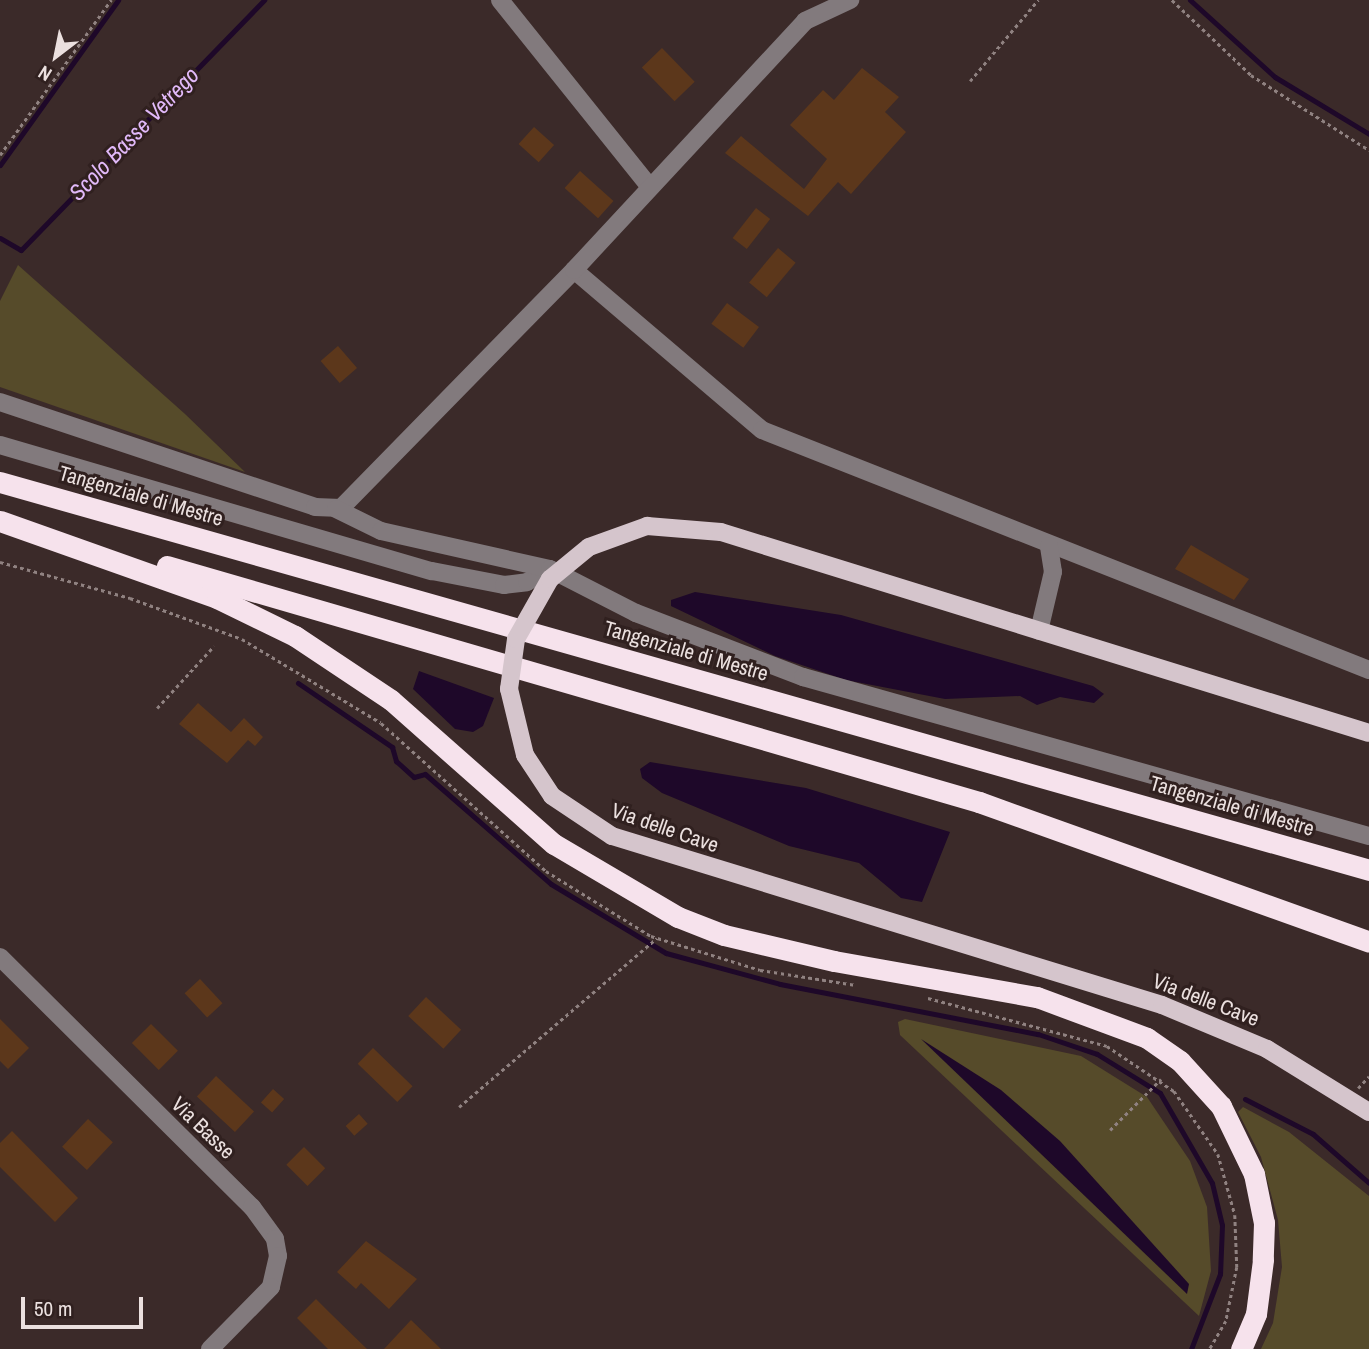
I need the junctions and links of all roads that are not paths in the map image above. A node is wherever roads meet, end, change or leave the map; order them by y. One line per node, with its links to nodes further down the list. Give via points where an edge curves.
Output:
1 (499, 0): 3 (street)
2 (850, 0): 3 (street, via 805,21)
3 (648, 185): 4 (street)
4 (574, 270): 8 (street, via 350,502); 10 (street, via 762,430)
5 (0, 402): 8 (street, via 315,507)
6 (0, 445): 11 (street, via 432,571 504,586 527,582)
7 (0, 482): 16 (highway, Tangenziale di Mestre)
8 (336, 509): 11 (street, via 381,531)
9 (0, 521): 17 (highway, via 979,802); 21 (highway, via 217,598 295,636 391,700 554,844 678,917 822,959 1037,997 1117,1022 1147,1038 1180,1061 1221,1106 1254,1174 1263,1260 1256,1314)
10 (1049, 546): 12 (street, via 1053,572); 13 (street)
11 (550, 569): 15 (street, via 636,613 803,677)
12 (1039, 631): 14 (main road, Via delle Cave); 19 (main road, Via delle Cave, bridge, via 709,530 647,526 589,547 550,579 516,639 509,689 525,755 552,796 612,836 1162,1005 1267,1049)
13 (1369, 670)
14 (1369, 733)
15 (1369, 836)
16 (1366, 869)
17 (1369, 942)
18 (0, 957): 20 (street, Via Basse, via 252,1207 275,1239 278,1256 271,1287)
19 (1369, 1112)
20 (210, 1349)
21 (1241, 1349)

